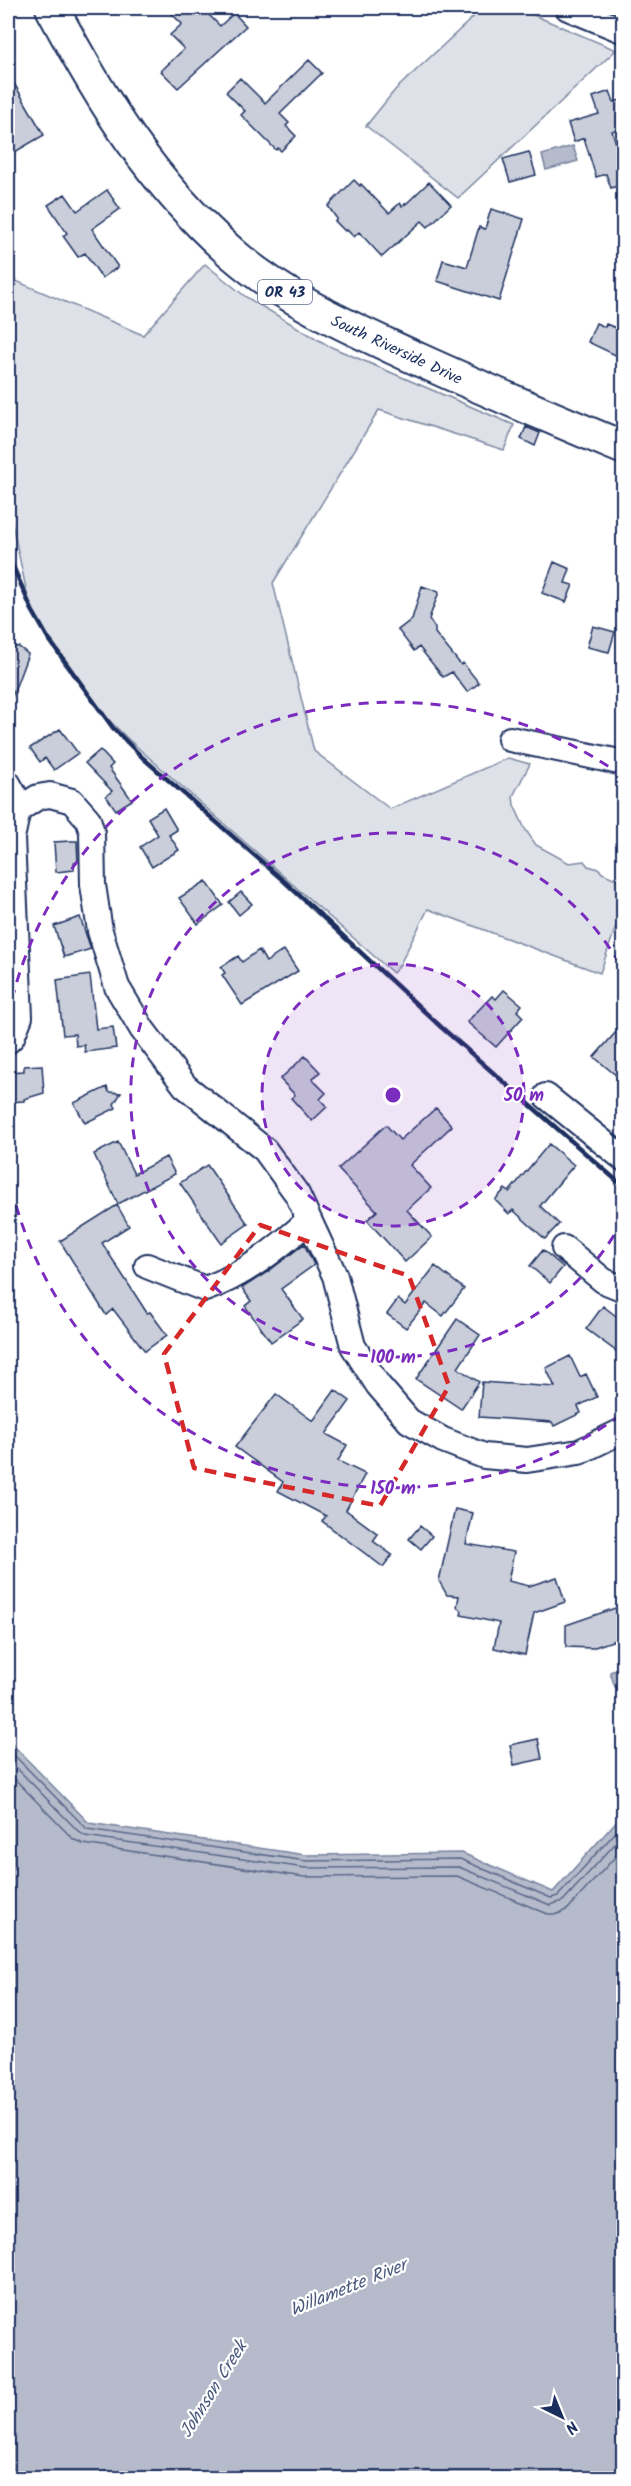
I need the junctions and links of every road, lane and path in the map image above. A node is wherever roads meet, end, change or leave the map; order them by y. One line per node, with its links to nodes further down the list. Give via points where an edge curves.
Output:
1 (52, 8): 4 (main road, South Riverside Drive / OR 43, via 113,117 145,161 186,209 235,256 327,317)
2 (568, 8): 3 (street)
3 (624, 31)
4 (624, 448)
5 (510, 739): 6 (street)
6 (624, 763)
7 (8, 783): 8 (street)
8 (22, 807): 9 (street, via 12,838 20,1017); 12 (street, via 50,795 72,801 88,819 100,931 117,987 142,1029 185,1086 265,1150 297,1194)
9 (8, 1041)
10 (546, 1096): 11 (street)
11 (624, 1159)
12 (309, 1220): 14 (street, via 275,1250 225,1282 205,1289); 16 (street, via 335,1276 353,1346 378,1385 409,1421 484,1456 527,1460 579,1452)
13 (564, 1248): 15 (street, via 604,1281)
14 (147, 1266)
15 (624, 1289)
16 (624, 1430)

